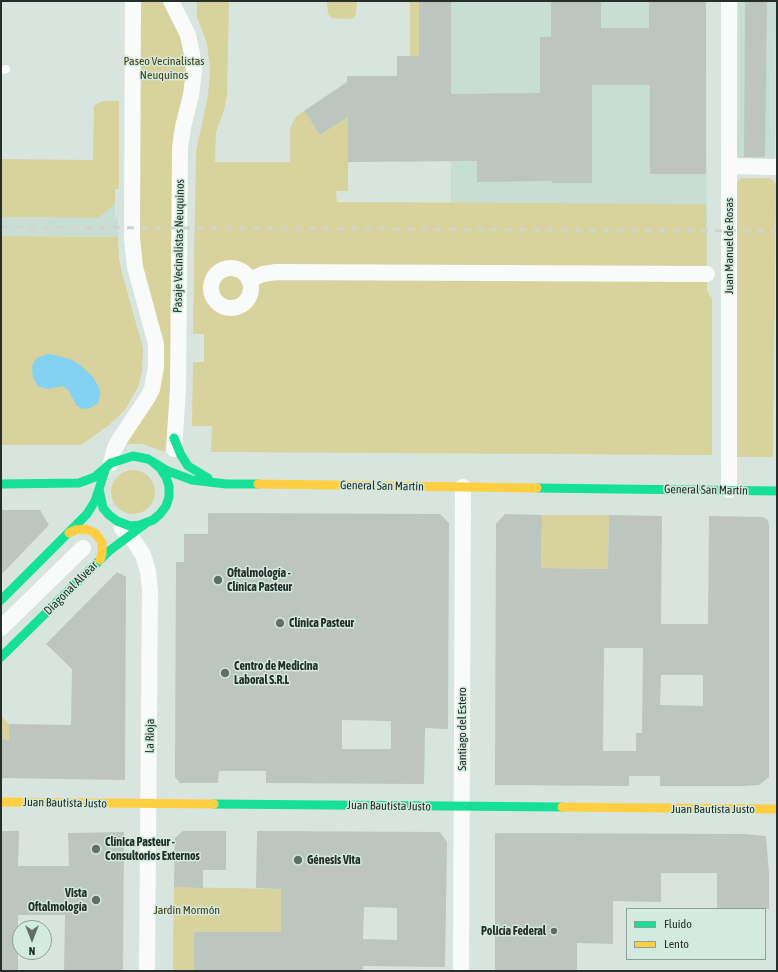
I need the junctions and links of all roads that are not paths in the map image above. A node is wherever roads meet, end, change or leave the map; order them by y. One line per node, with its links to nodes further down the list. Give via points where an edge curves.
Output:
1 (133, 1): 10 (street, via 132,243 135,267 156,344 156,367 148,397 120,439)
2 (171, 1): 8 (street, Pasaje Vecinalistas Neuquinos, via 188,35 194,71 180,148 178,389)
3 (728, 1): 4 (street, Juan Manuel de Rosas)
4 (729, 166): 5 (street); 16 (street, Juan Manuel de Rosas)
5 (777, 167)
6 (707, 274): 7 (street, via 276,272)
7 (250, 280)
8 (174, 438): 11 (street, Pasaje Vecinalistas Neuquinos); 13 (main road, via 181,455 193,470)
9 (152, 462): 10 (main road, General San Martín, via 133,456 118,460); 11 (main road, General San Martín); 18 (main road, via 166,477)
10 (108, 467): 12 (main road, General San Martín, via 91,479 79,483); 15 (main road)
11 (174, 474): 13 (main road, General San Martín, via 192,480); 18 (street, Pasaje Vecinalistas Neuquinos)
12 (1, 484)
13 (226, 484): 14 (main road, General San Martín)
14 (463, 487): 16 (main road, General San Martín); 30 (street, Santiago del Estero)
15 (99, 489): 19 (main road, via 101,503); 21 (main road, via 87,514)
16 (729, 490): 17 (main road, General San Martín)
17 (777, 491)
18 (168, 497): 20 (main road, Diagonal Alvear, via 166,506 160,514)
19 (109, 515): 20 (main road, via 126,525); 22 (street, La Rioja)
20 (144, 524): 22 (main road, Diagonal Alvear)
21 (69, 533): 24 (main road, via 86,529 95,533 102,542); 25 (main road)
22 (129, 535): 24 (main road, Diagonal Alvear); 29 (street, La Rioja, via 143,555 150,590)
23 (83, 548): 26 (street)
24 (100, 560): 27 (main road, Diagonal Alvear)
25 (1, 600)
26 (1, 628)
27 (1, 657)
28 (1, 802): 29 (main road, Juan Bautista Justo)
29 (149, 804): 30 (main road, Juan Bautista Justo); 32 (street, La Rioja)
30 (461, 806): 31 (main road, Juan Bautista Justo); 33 (street, Santiago del Estero)
31 (777, 809)
32 (148, 971)
33 (461, 971)

